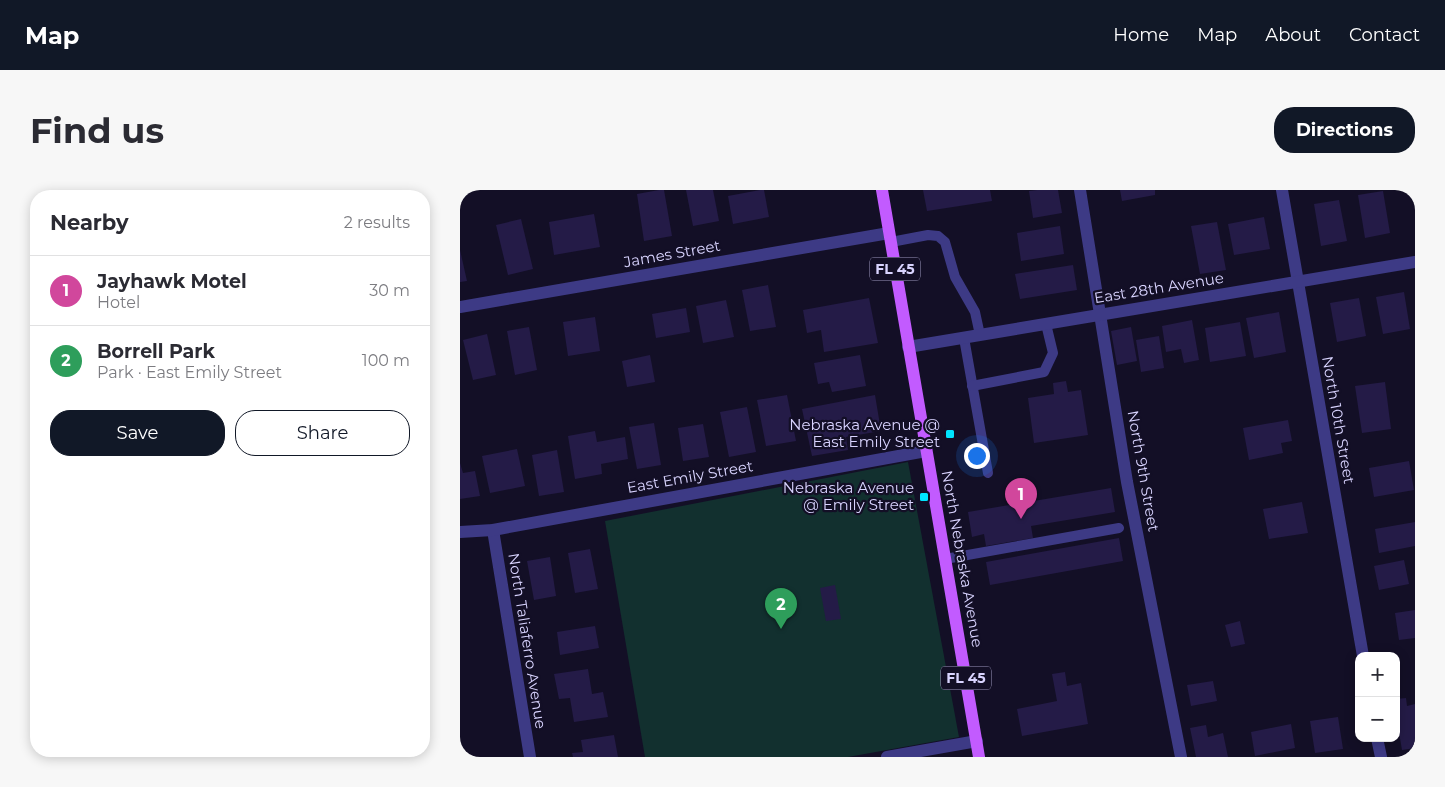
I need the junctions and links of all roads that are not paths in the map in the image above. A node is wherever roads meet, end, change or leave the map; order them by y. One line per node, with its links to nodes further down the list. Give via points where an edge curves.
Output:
1 (882, 190): 4 (main road, North Nebraska Avenue / FL 45)
2 (1080, 190): 8 (street, North 9th Street)
3 (1282, 190): 6 (street, North 10th Street)
4 (890, 237): 7 (street, James Street); 10 (lane, via 928,235 938,236 945,242 956,277 975,312); 12 (main road, North Nebraska Avenue / FL 45)
5 (1415, 262): 6 (street, East 28th Avenue)
6 (1297, 282): 8 (street, East 28th Avenue); 20 (street, North 10th Street)
7 (460, 307)
8 (1100, 314): 9 (street, East 28th Avenue); 26 (street, North 9th Street, via 1127,482)
9 (1046, 324): 10 (street, East 28th Avenue); 13 (lane, via 1052,354 1044,372)
10 (980, 335): 11 (street, East 28th Avenue)
11 (964, 338): 12 (street, East 28th Avenue); 13 (lane)
12 (908, 348): 14 (main road, North Nebraska Avenue / FL 45)
13 (972, 386): 15 (lane)
14 (926, 451): 17 (street, East Emily Street); 19 (main road, North Nebraska Avenue / FL 45)
15 (988, 473)
16 (1119, 528): 19 (lane)
17 (492, 530): 18 (street, East Emily Street); 23 (street, North Taliaferro Avenue)
18 (460, 532)
19 (945, 559): 21 (main road, North Nebraska Avenue / FL 45)
20 (1362, 652)
21 (977, 741): 24 (street); 25 (main road, North Nebraska Avenue / FL 45)
22 (1378, 742): 27 (street)
23 (530, 757)
24 (887, 757)
25 (979, 757)
26 (1181, 757)
27 (1381, 757)

